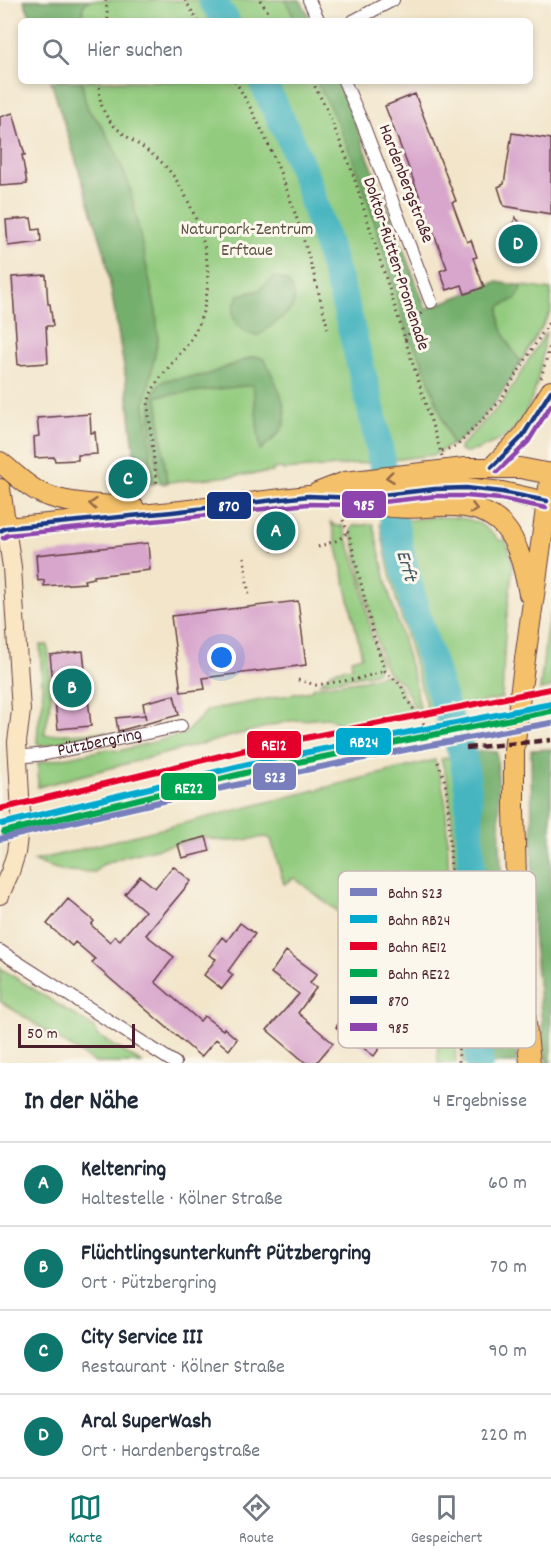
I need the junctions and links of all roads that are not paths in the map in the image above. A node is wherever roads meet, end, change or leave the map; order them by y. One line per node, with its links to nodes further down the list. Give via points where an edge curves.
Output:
1 (309, 0): 3 (street)
2 (393, 0): 4 (street)
3 (318, 18)
4 (360, 18)
5 (345, 84): 6 (street, Hardenbergstraße)
6 (431, 302)
7 (544, 389): 9 (main road, via 522,437)
8 (0, 462): 15 (main road, one-way to 8, via 52,497 33,489)
9 (492, 467): 10 (main road); 11 (main road)
10 (551, 473): 14 (main road)
11 (436, 477): 13 (main road); 13 (main road, via 404,509 382,507); 14 (main road, via 466,488); 20 (main road, one-way to 20, via 466,506 477,508 507,529 523,561)
12 (0, 489): 16 (main road)
13 (350, 493): 15 (main road)
14 (549, 502): 20 (main road)
15 (172, 512): 16 (main road)
16 (2, 528): 19 (main road, via 12,567)
17 (551, 576): 20 (main road)
18 (0, 594): 19 (main road)
19 (15, 606): 22 (main road, via 21,711)
20 (532, 608): 23 (main road, via 517,720 513,786)
21 (181, 726): 22 (street, Pützbergring)
22 (17, 758): 24 (main road, via 20,833)
23 (516, 871)
24 (0, 896)
25 (0, 951): 27 (street)
26 (528, 1048): 28 (main road)
27 (175, 1063)
28 (530, 1063)

